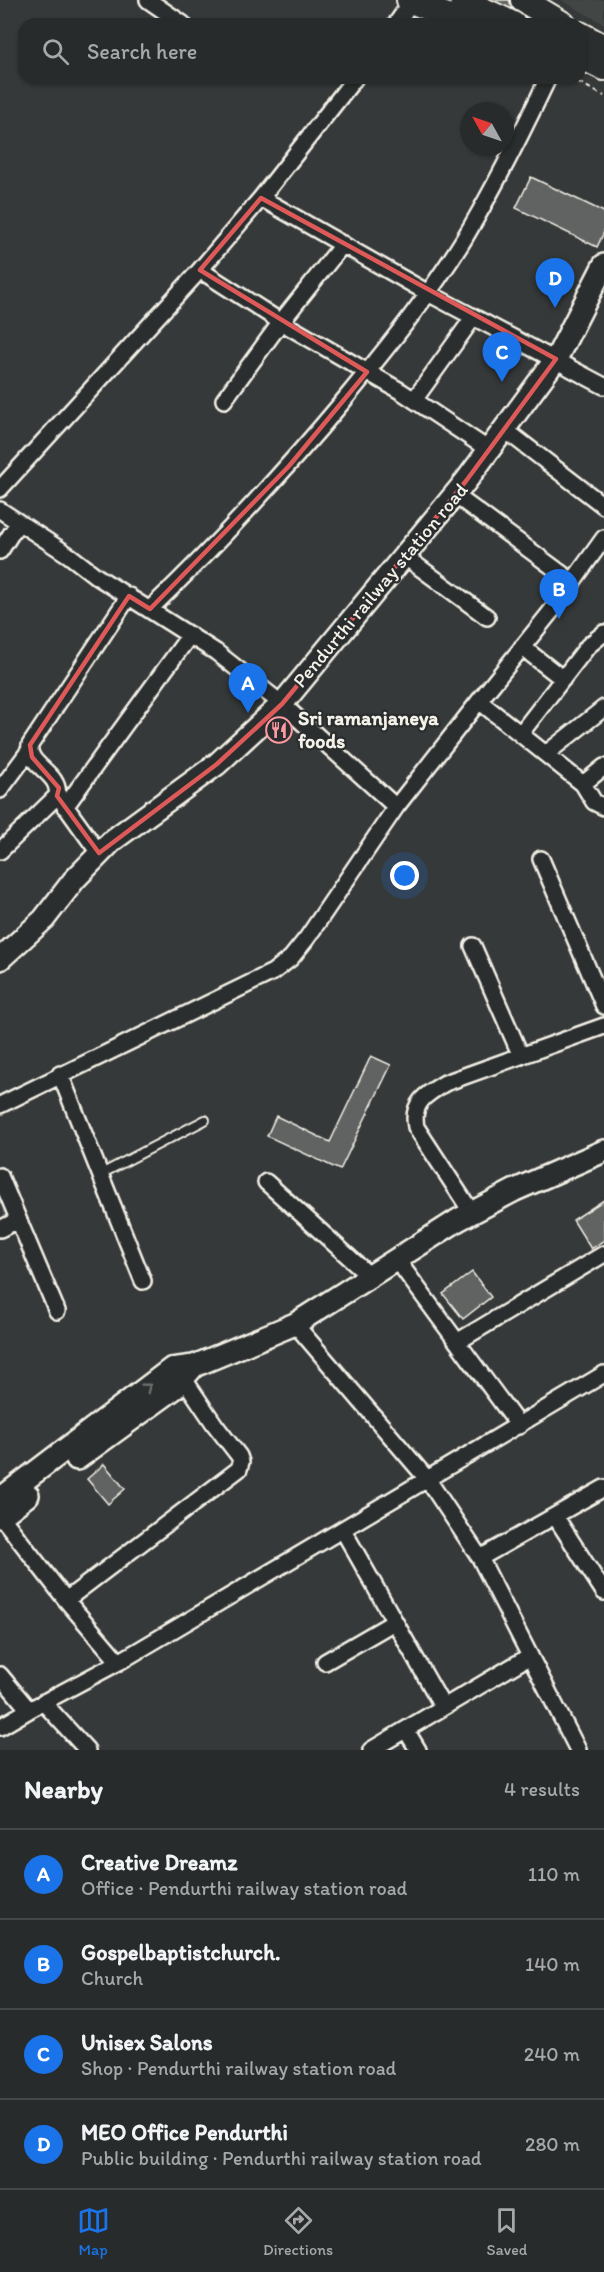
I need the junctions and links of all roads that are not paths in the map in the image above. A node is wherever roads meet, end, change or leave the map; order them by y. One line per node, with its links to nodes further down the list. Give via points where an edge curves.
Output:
1 (148, 0): 5 (street)
2 (462, 0): 8 (main road)
3 (523, 0): 9 (main road)
4 (410, 1): 6 (street); 7 (main road)
5 (174, 18)
6 (400, 18)
7 (451, 18)
8 (500, 18)
9 (553, 18)
10 (586, 37): 11 (main road)
11 (604, 47)
12 (586, 59): 13 (main road)
13 (604, 68)
14 (586, 78): 17 (main road)
15 (350, 84): 18 (street)
16 (545, 84): 22 (street, via 464,239)
17 (604, 86)
18 (261, 198): 19 (street); 21 (street)
19 (343, 244): 22 (street); 24 (street)
20 (604, 265): 25 (street, Pendurthi railway station road)
21 (200, 270): 24 (street); 32 (street)
22 (428, 293): 23 (street); 26 (street)
23 (473, 318): 25 (street); 29 (street)
24 (281, 322): 26 (street); 28 (street)
25 (556, 359): 27 (street); 30 (street, Pendurthi railway station road)
26 (367, 372): 29 (street); 42 (street, via 289,466)
27 (604, 386)
28 (224, 400)
29 (414, 400): 31 (street)
30 (504, 429): 31 (street, Pendurthi railway station road); 34 (street)
31 (489, 450): 33 (street, Pendurthi railway station road)
32 (0, 489)
33 (455, 495): 39 (street, Pendurthi railway station road); 40 (street)
34 (604, 506)
35 (0, 510): 36 (street)
36 (18, 523): 38 (street); 41 (street)
37 (604, 538): 40 (street)
38 (0, 551)
39 (404, 556): 43 (street); 49 (street, Pendurthi railway station road)
40 (573, 582): 46 (street)
41 (129, 596): 42 (street); 52 (street)
42 (150, 609): 45 (street)
43 (487, 617)
44 (604, 633): 47 (street, via 588,646)
45 (190, 634): 49 (street); 57 (street)
46 (522, 646): 47 (street); 48 (street)
47 (563, 679): 51 (street)
48 (479, 701): 51 (street); 58 (street)
49 (282, 704): 58 (street); 61 (street, Pendurthi railway station road, via 217,764)
50 (604, 708): 53 (street)
51 (521, 733): 53 (street)
52 (29, 750): 56 (street); 57 (street, via 55,782)
53 (547, 753): 55 (street)
54 (604, 767): 55 (street)
55 (583, 784): 59 (street, via 594,802)
56 (0, 790)
57 (61, 801): 60 (street); 61 (street)
58 (396, 807): 68 (street, via 291,958 273,972)
59 (604, 807)
60 (0, 851)
61 (99, 853): 64 (street, Pendurthi railway station road, via 44,919)
62 (541, 859): 65 (street)
63 (474, 946): 67 (street)
64 (0, 959)
65 (604, 1006)
66 (604, 1026): 67 (street)
67 (522, 1056): 75 (street, via 439,1086 423,1099 414,1116 416,1127)
68 (60, 1074): 69 (street); 72 (street)
69 (0, 1105)
70 (205, 1120): 72 (lane)
71 (604, 1151): 75 (street)
72 (102, 1174): 81 (street)
73 (0, 1176): 76 (street)
74 (266, 1182): 80 (street)
75 (472, 1213): 79 (street)
76 (18, 1220): 77 (street); 82 (street)
77 (0, 1229)
78 (604, 1254): 84 (street)
79 (397, 1260): 80 (street); 84 (street)
80 (371, 1276): 83 (street)
81 (144, 1281)
82 (57, 1311)
83 (295, 1324): 85 (street); 88 (street)
84 (457, 1342): 87 (street)
85 (189, 1372): 90 (street, via 171,1369); 95 (street, via 215,1425 239,1456 239,1470)
86 (604, 1374): 87 (street)
87 (519, 1426): 88 (street)
88 (428, 1480): 92 (street); 93 (street)
89 (604, 1488): 91 (street)
90 (0, 1511): 95 (street)
91 (555, 1516): 93 (street); 94 (street)
92 (343, 1530): 96 (street); 98 (street)
93 (480, 1558): 97 (street)
94 (604, 1592)
95 (66, 1600): 98 (street)
96 (394, 1622): 99 (street); 102 (street)
97 (530, 1656): 102 (street); 108 (street)
98 (119, 1662): 101 (street)
99 (325, 1662)
100 (0, 1675): 101 (street)
101 (36, 1706): 103 (street); 105 (street)
102 (443, 1707): 104 (street)
103 (0, 1727)
104 (406, 1730): 106 (street); 107 (street)
105 (87, 1750)
106 (371, 1750)
107 (418, 1750)
108 (578, 1750)

